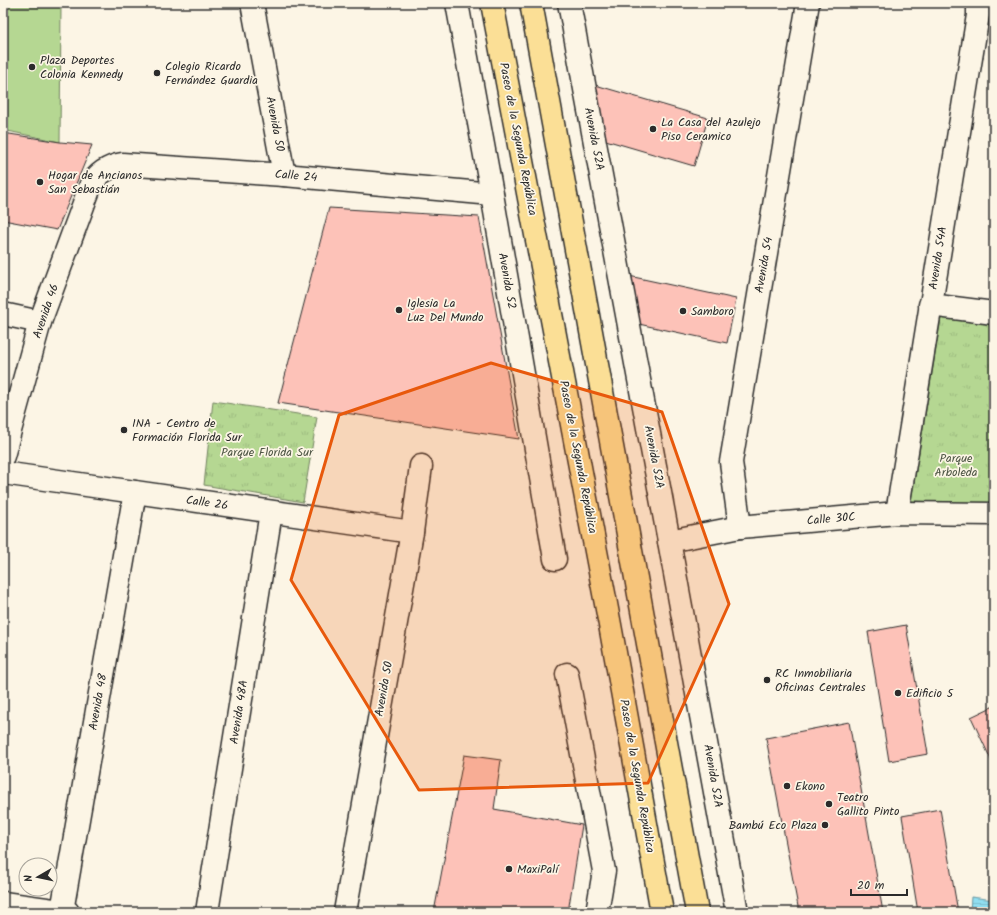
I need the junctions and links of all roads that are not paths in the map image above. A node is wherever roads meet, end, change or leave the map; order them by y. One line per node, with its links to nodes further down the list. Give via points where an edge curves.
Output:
1 (252, 3): 9 (street, Avenida 50)
2 (457, 3): 10 (street, Avenida 52)
3 (492, 3): 32 (highway, Paseo de la Segunda República)
4 (531, 3): 33 (highway)
5 (569, 3): 24 (street, Avenida 52A)
6 (808, 3): 22 (street, Avenida 54, via 731,462)
7 (983, 12): 11 (street, Avenida 54A)
8 (102, 172): 9 (street, Calle 24, via 122,164); 14 (street, Avenida 46, via 90,187)
9 (284, 175): 10 (street, Calle 24)
10 (492, 194): 25 (street, Avenida 52)
11 (930, 305): 12 (street); 20 (street, Avenida 54A)
12 (994, 313)
13 (3, 314): 14 (street)
14 (40, 322): 15 (street, Avenida 46)
15 (3, 456)
16 (421, 466): 23 (street, Avenida 50)
17 (3, 473): 18 (street, Calle 26)
18 (135, 492): 19 (street, Calle 26); 28 (street, Avenida 48)
19 (271, 512): 23 (street, Calle 26); 29 (street, Avenida 48A)
20 (897, 513): 21 (street, Calle 30C); 22 (street, Calle 30C)
21 (994, 514)
22 (740, 527): 24 (street, Calle 30C)
23 (412, 532): 30 (street, Avenida 50)
24 (670, 541): 34 (street, Avenida 52A)
25 (554, 558)
26 (567, 674): 31 (street, via 604,871)
27 (3, 903): 28 (street)
28 (65, 912)
29 (207, 912)
30 (345, 912)
31 (597, 912)
32 (662, 912)
33 (697, 912)
34 (737, 912)

